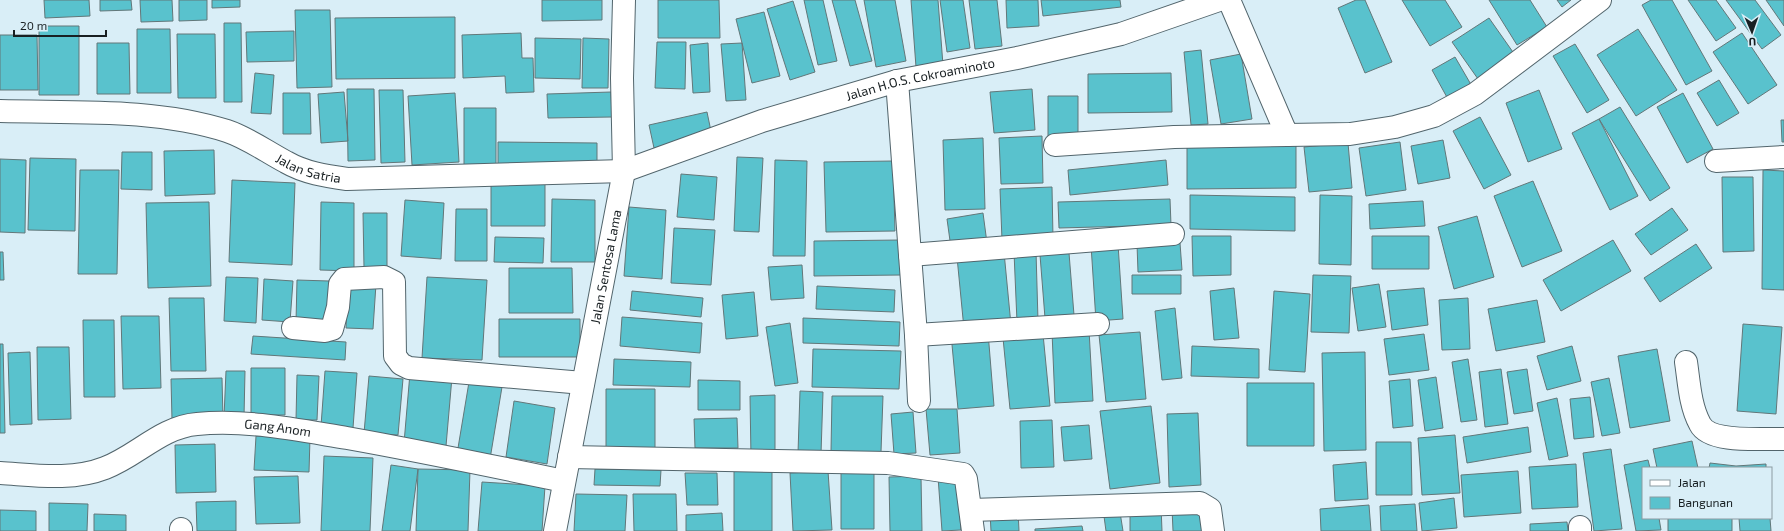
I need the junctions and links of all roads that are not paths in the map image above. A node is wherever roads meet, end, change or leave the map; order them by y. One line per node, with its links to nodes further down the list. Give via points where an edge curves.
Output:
1 (624, 0): 10 (street, Jalan Sentosa Lama)
2 (1600, 0): 6 (street, via 1475,94 1434,116 1395,127 1350,134)
3 (1217, 1): 4 (street, Jalan H.O.S. Cokroaminoto, via 1121,34 1017,58); 6 (street)
4 (897, 81): 10 (street, Jalan H.O.S. Cokroaminoto, via 762,121); 12 (street)
5 (0, 111): 10 (street, Jalan Satria, via 144,115 185,120 228,132 313,174 347,179)
6 (1287, 135): 7 (street, via 1174,137)
7 (1055, 145)
8 (1784, 157): 9 (street)
9 (1716, 161)
10 (624, 170): 17 (street, Jalan Sentosa Lama)
11 (1173, 234): 12 (street)
12 (910, 255): 15 (street)
13 (1098, 324): 15 (street)
14 (293, 328): 17 (street, via 325,331 332,329 338,307 340,284 344,279 384,277 394,282 395,356 400,364 409,368)
15 (916, 335): 18 (street)
16 (1686, 362): 19 (street, via 1693,406 1700,425 1708,433 1726,438)
17 (584, 383): 20 (street, Jalan Sentosa Lama)
18 (919, 402)
19 (1784, 439)
20 (569, 457): 22 (street, Jalan Sentosa Lama); 23 (street, via 888,463 963,474 966,479)
21 (0, 473): 22 (street, Gang Anom, via 56,476 86,474 120,461 171,429 196,424 230,424 305,431 389,445)
22 (564, 481): 24 (street, Jalan Sentosa Lama)
23 (972, 521): 25 (street, via 1200,503 1210,509)
24 (555, 531)
25 (1213, 531)

